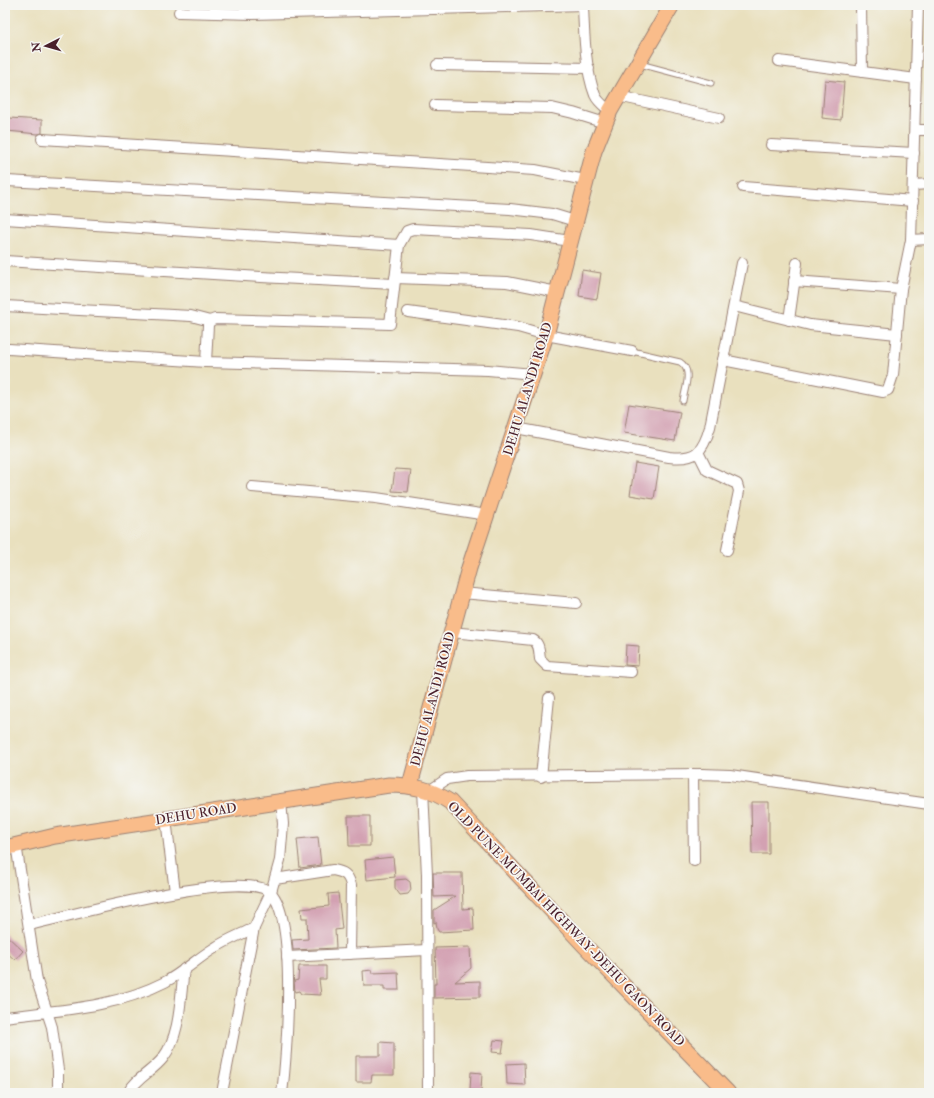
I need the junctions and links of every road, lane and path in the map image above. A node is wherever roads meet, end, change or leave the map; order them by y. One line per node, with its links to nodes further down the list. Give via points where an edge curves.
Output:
1 (583, 5): 5 (street, via 261,14); 9 (street)
2 (672, 5): 7 (main road, DEHU ALANDI ROAD)
3 (861, 5): 10 (street)
4 (918, 5): 11 (street)
5 (179, 12)
6 (779, 61): 10 (street)
7 (637, 63): 12 (lane); 13 (main road, DEHU ALANDI ROAD)
8 (437, 65): 9 (street)
9 (589, 68): 15 (street, via 595,95)
10 (862, 72): 11 (street)
11 (916, 79): 17 (street)
12 (711, 83)
13 (618, 96): 15 (main road, DEHU ALANDI ROAD); 16 (street)
14 (435, 105): 15 (street, via 552,108)
15 (607, 117): 22 (main road, DEHU ALANDI ROAD)
16 (719, 118)
17 (915, 130): 18 (street); 21 (street)
18 (929, 130)
19 (42, 140): 22 (street, via 535,170)
20 (771, 145): 21 (street)
21 (914, 153): 25 (street)
22 (585, 180): 29 (main road, DEHU ALANDI ROAD)
23 (7, 181): 29 (street, via 510,210 552,214)
24 (929, 184): 25 (street)
25 (914, 185): 27 (street)
26 (743, 187): 27 (street)
27 (913, 201): 31 (street)
28 (5, 219): 33 (street)
29 (575, 221): 32 (main road, DEHU ALANDI ROAD)
30 (929, 239): 31 (street)
31 (911, 240): 39 (street)
32 (570, 241): 33 (street, via 531,235 421,228 407,231); 40 (main road, DEHU ALANDI ROAD)
33 (399, 245): 37 (street)
34 (5, 261): 37 (street, via 261,277)
35 (742, 263): 42 (street)
36 (797, 263): 38 (street)
37 (395, 281): 40 (street, via 507,282); 45 (street, via 390,324 215,319)
38 (794, 281): 39 (street); 44 (street)
39 (901, 289): 46 (street)
40 (558, 292): 47 (main road, DEHU ALANDI ROAD)
41 (5, 306): 45 (street, via 191,316)
42 (734, 306): 44 (street); 50 (street)
43 (408, 312): 47 (street, via 518,327)
44 (789, 320): 46 (street, via 828,328)
45 (210, 321): 51 (street)
46 (897, 334): 50 (street, via 891,383 888,390 883,392)
47 (546, 335): 49 (street); 52 (main road, DEHU ALANDI ROAD)
48 (9, 349): 51 (street)
49 (632, 352): 53 (lane, via 680,362 686,366 688,371)
50 (723, 360): 55 (street, via 710,427 704,446)
51 (206, 362): 52 (street, via 488,370)
52 (533, 374): 54 (main road, DEHU ALANDI ROAD)
53 (683, 401)
54 (516, 428): 55 (street, via 669,457 689,457); 57 (main road, DEHU ALANDI ROAD)
55 (698, 452): 58 (street, via 707,470 737,484 739,491)
56 (252, 487): 57 (street, via 376,498)
57 (487, 515): 59 (main road, DEHU ALANDI ROAD)
58 (727, 550)
59 (462, 593): 60 (street); 61 (main road, DEHU ALANDI ROAD)
60 (576, 603)
61 (451, 632): 62 (street, via 533,640 537,642 540,659 547,666); 67 (main road, DEHU ALANDI ROAD)
62 (631, 672)
63 (549, 698): 65 (street)
64 (693, 774): 65 (street); 69 (street, via 730,775); 72 (street)
65 (541, 776): 67 (street, via 455,777)
66 (388, 785): 67 (main road, OLD PUNE MUMBAI HIGHWAY-DEHU GAON ROAD); 68 (main road, DEHU ROAD)
67 (420, 788): 78 (street, via 427,869); 89 (main road, OLD PUNE MUMBAI HIGHWAY-DEHU GAON ROAD, via 437,793 450,802)
68 (280, 800): 70 (main road, DEHU ROAD); 73 (street, via 283,840)
69 (929, 804)
70 (166, 819): 71 (main road, DEHU ROAD, via 55,836); 74 (street)
71 (10, 846): 76 (street)
72 (694, 860)
73 (275, 879): 75 (street); 79 (street, via 333,870 348,876 351,885)
74 (175, 892): 75 (street, via 231,885 257,886); 76 (street)
75 (271, 892): 77 (street); 80 (street, via 280,909)
76 (29, 925): 82 (street, via 37,981)
77 (254, 928): 81 (street, via 225,942); 86 (street)
78 (427, 950): 79 (street); 88 (street)
79 (350, 954): 80 (street)
80 (287, 956): 87 (street, via 289,1009)
81 (184, 969): 82 (street, via 151,988 104,1004); 85 (street, via 177,1019 168,1049 163,1058)
82 (48, 1011): 83 (street); 84 (street, via 56,1048)
83 (5, 1017)
84 (58, 1093)
85 (128, 1093)
86 (222, 1093)
87 (282, 1093)
88 (428, 1093)
89 (728, 1093)

